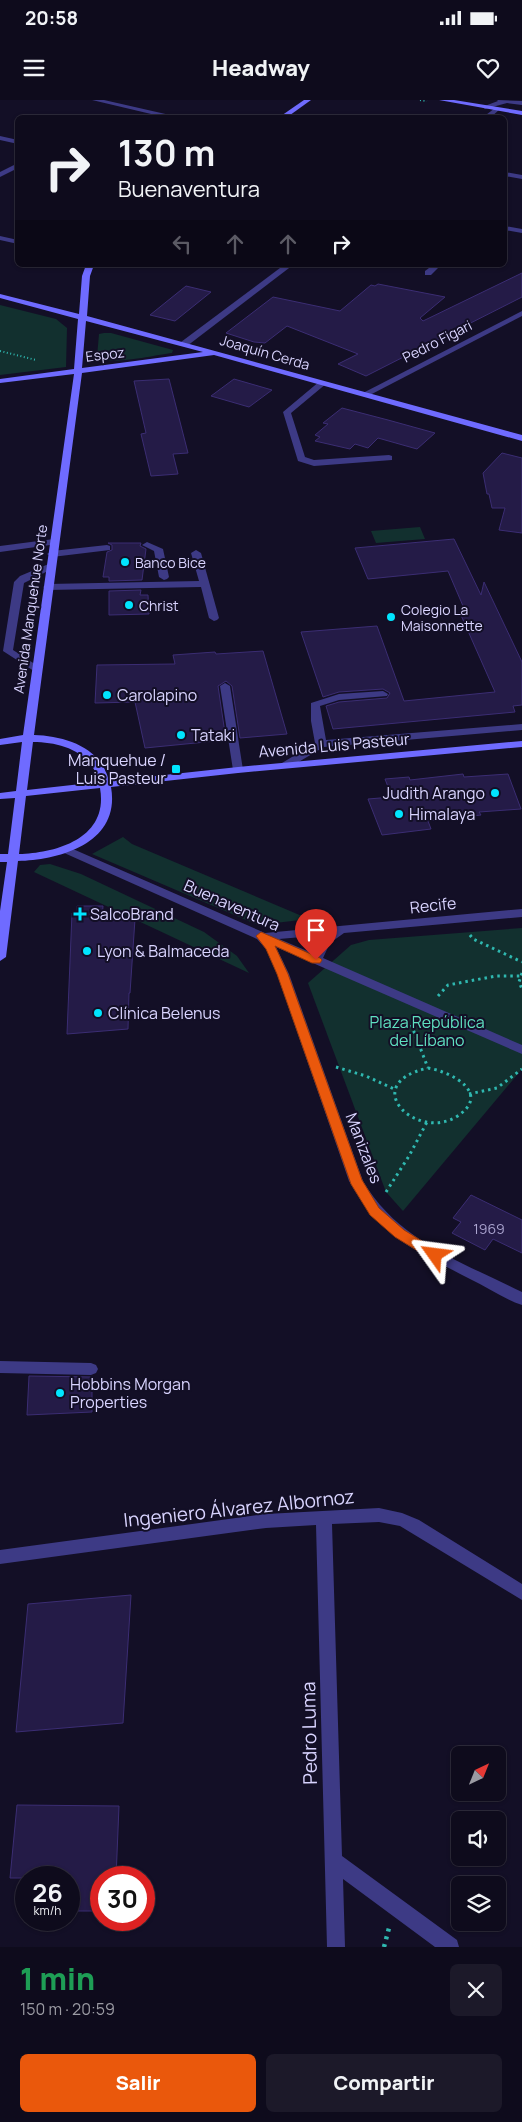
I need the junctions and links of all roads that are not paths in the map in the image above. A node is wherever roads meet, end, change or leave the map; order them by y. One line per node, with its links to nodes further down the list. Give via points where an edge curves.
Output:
1 (95, 100): 9 (street)
2 (308, 100): 10 (street)
3 (442, 100): 6 (street)
4 (503, 100): 5 (street); 6 (street)
5 (522, 103)
6 (485, 107): 7 (street)
7 (497, 109): 8 (street); 11 (street)
8 (522, 113)
9 (166, 115)
10 (286, 115)
11 (489, 115)
12 (0, 138): 13 (street)
13 (15, 141)
14 (15, 167): 16 (street)
15 (507, 174): 17 (street)
16 (0, 175)
17 (522, 177)
18 (507, 228): 19 (street)
19 (522, 231)
20 (0, 238): 21 (street)
21 (15, 241)
22 (89, 267): 28 (street, Avenida Manquehue Norte)
23 (286, 267): 29 (street)
24 (435, 267): 25 (street)
25 (428, 273)
26 (0, 296): 28 (street, Joaquín Cerda)
27 (522, 313): 34 (street, Pedro Figari)
28 (82, 317): 29 (street, Joaquín Cerda); 31 (street, Avenida Manquehue Norte)
29 (184, 344): 30 (street, Joaquín Cerda)
30 (214, 352): 31 (street, Espoz); 33 (street, Joaquín Cerda)
31 (78, 371): 32 (street, Espoz); 37 (street, Avenida Manquehue Norte)
32 (0, 381)
33 (324, 383): 34 (street, Joaquín Cerda); 36 (street, via 287,412 301,459 314,463)
34 (366, 394): 35 (street, Joaquín Cerda)
35 (521, 437)
36 (389, 458)
37 (54, 542): 40 (street); 42 (street, Avenida Manquehue Norte)
38 (147, 545): 44 (street, via 158,550)
39 (107, 548): 42 (street)
40 (0, 550)
41 (196, 553): 45 (street)
42 (52, 554): 43 (street, Avenida Manquehue Norte)
43 (51, 566): 46 (street, Avenida Manquehue Norte); 48 (street, via 19,582 8,651)
44 (164, 577)
45 (205, 584): 46 (street); 47 (street)
46 (48, 588): 48 (street, Avenida Manquehue Norte)
47 (214, 618)
48 (37, 670): 52 (street, Avenida Manquehue Norte)
49 (225, 686): 57 (street)
50 (383, 694): 54 (street, via 335,698 315,705)
51 (522, 727): 54 (street)
52 (28, 739): 53 (street); 58 (street, via 62,743 83,752 100,769); 59 (street, Avenida Manquehue Norte)
53 (0, 742)
54 (321, 744): 56 (street)
55 (522, 744): 56 (street, Avenida Luis Pasteur)
56 (286, 765): 57 (street, Avenida Luis Pasteur)
57 (238, 770): 58 (street, Avenida Luis Pasteur)
58 (105, 784): 59 (street, Avenida Luis Pasteur); 61 (street, via 107,805 101,820 88,836)
59 (20, 794): 60 (street, Avenida Luis Pasteur); 63 (street, Avenida Manquehue Norte)
60 (0, 796)
61 (66, 850): 63 (street, via 37,857); 67 (street, Buenaventura)
62 (0, 858): 63 (street)
63 (13, 858): 64 (street, Avenida Manquehue Norte)
64 (4, 890): 68 (street, Avenida Manquehue Norte)
65 (522, 913): 66 (street, Recife)
66 (348, 929): 67 (street, Recife); 69 (street, Recife, via 327,939)
67 (261, 936): 69 (street, Buenaventura); 71 (street, Manizales, via 271,948 283,974 356,1181 374,1212 416,1244)
68 (0, 957)
69 (316, 960): 70 (street, Buenaventura)
70 (522, 1050)
71 (522, 1299)
72 (0, 1367): 73 (street)
73 (91, 1369)
74 (324, 1517): 75 (street, Ingeniero Álvarez Albornoz, via 208,1528); 76 (street, Ingeniero Álvarez Albornoz, via 379,1515 402,1520); 77 (street, Pedro Luma)
75 (0, 1556)
76 (522, 1593)
77 (333, 1860): 78 (street, Pedro Luma); 79 (street)
78 (336, 1947)
79 (450, 1947)

